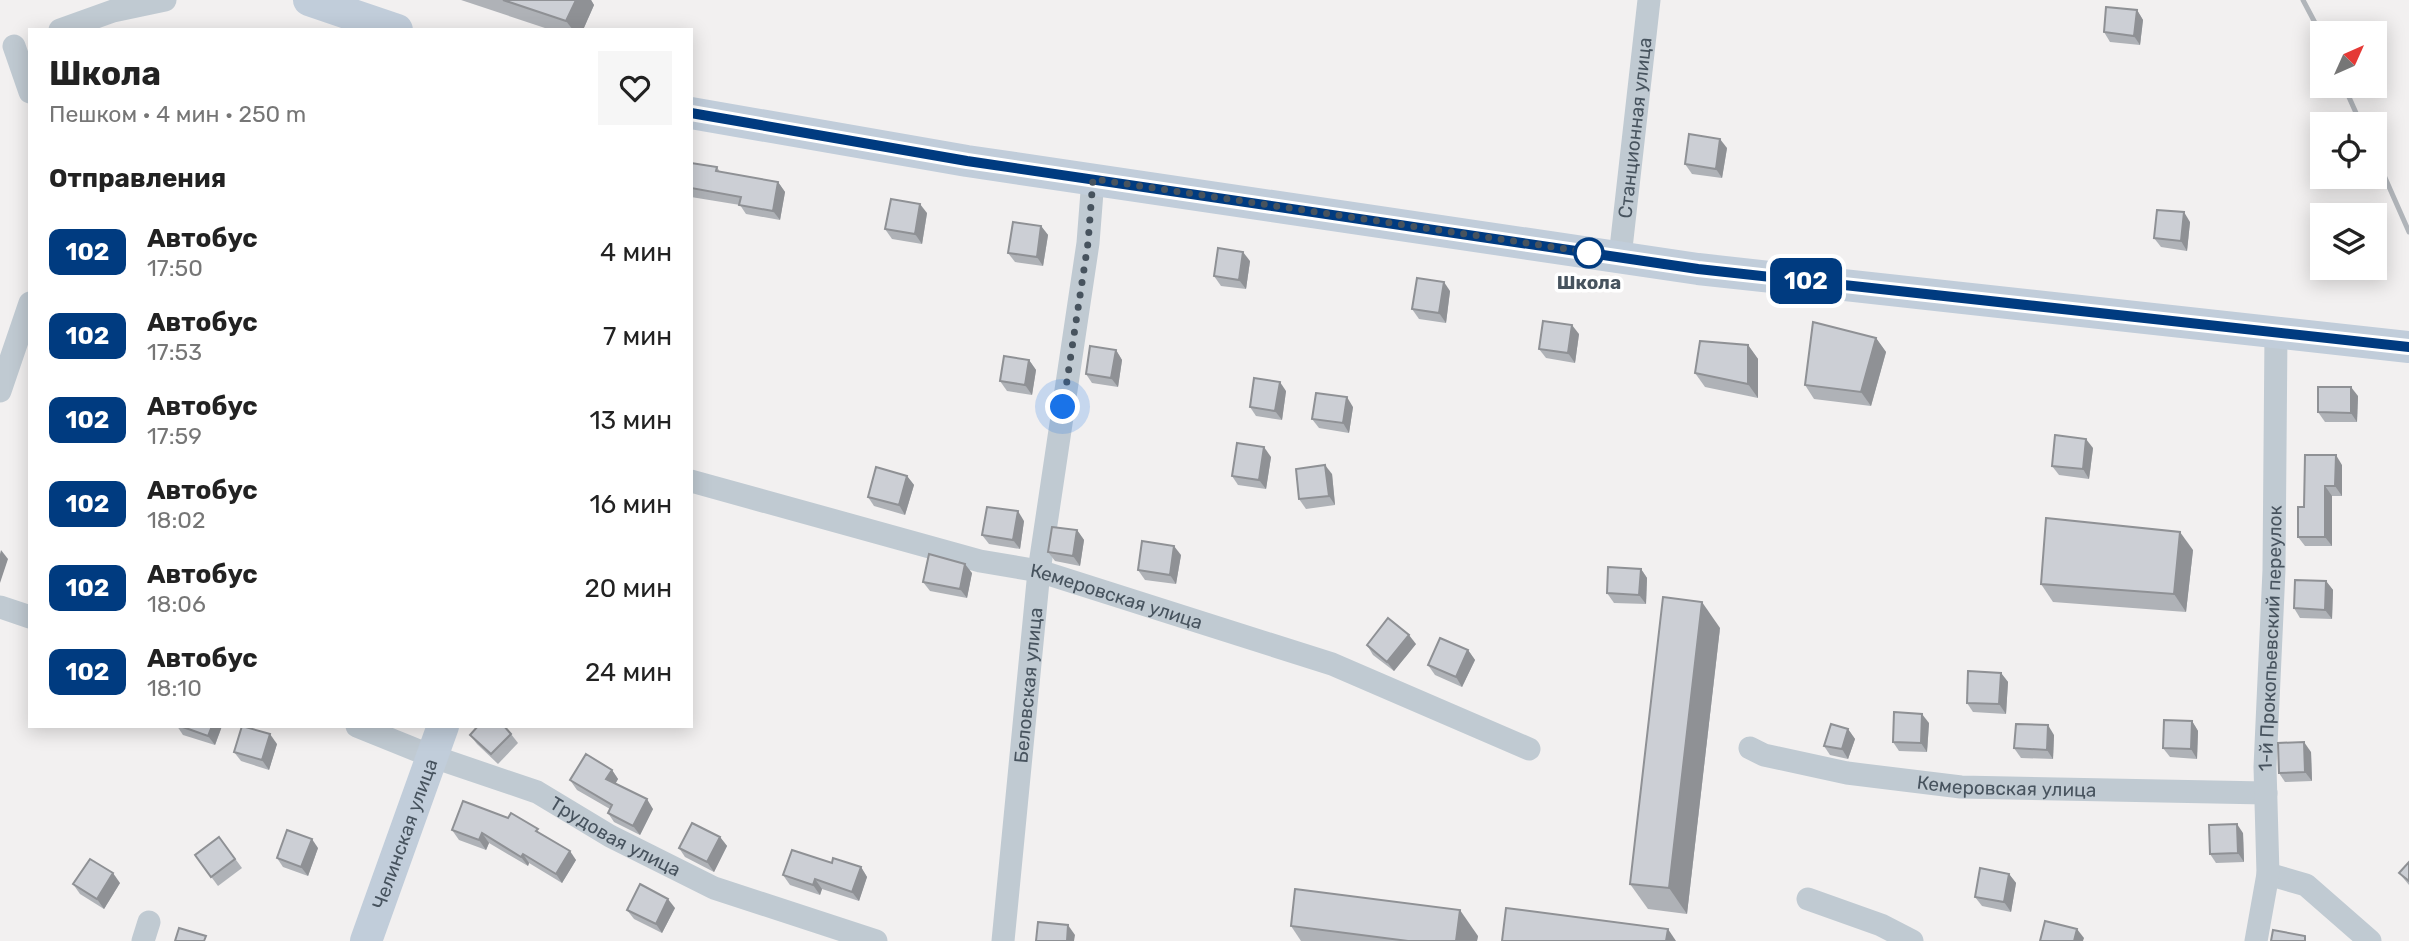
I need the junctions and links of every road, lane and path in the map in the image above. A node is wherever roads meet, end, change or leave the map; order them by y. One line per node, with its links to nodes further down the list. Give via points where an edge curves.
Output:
1 (165, 0): 4 (street, via 113,11)
2 (309, 0): 5 (main road)
3 (1649, 0): 10 (street, Станционная улица)
4 (66, 28)
5 (391, 28)
6 (15, 46): 7 (street)
7 (28, 86)
8 (693, 113): 9 (main road)
9 (1093, 179): 10 (main road); 16 (street, Беловская улица, via 1088,243)
10 (1620, 257): 12 (main road)
11 (28, 309): 14 (street)
12 (2276, 332): 13 (main road); 24 (street, 1-й Прокопьевский переулок)
13 (2409, 347)
14 (0, 391)
15 (693, 482): 16 (street, Кемеровская улица, via 980,561)
16 (1039, 571): 22 (street, Кемеровская улица, via 1332,664); 29 (street, Беловская улица)
17 (0, 607): 18 (street)
18 (28, 616)
19 (362, 728): 23 (street, Трудовая улица)
20 (442, 728): 23 (main road, Челинская улица)
21 (1750, 748): 24 (street, Кемеровская улица, via 1847,773 1961,787)
22 (1528, 749)
23 (431, 756): 27 (main road, Челинская улица); 28 (street, Трудовая улица, via 537,792 610,836 713,888)
24 (2266, 793): 25 (street, 1-й Прокопьевский переулок)
25 (2268, 874): 31 (street, 1-й Прокопьевский переулок); 32 (street, via 2305,885)
26 (1808, 899): 30 (street)
27 (366, 941)
28 (876, 941)
29 (1003, 941)
30 (1912, 941)
31 (2256, 941)
32 (2370, 941)

